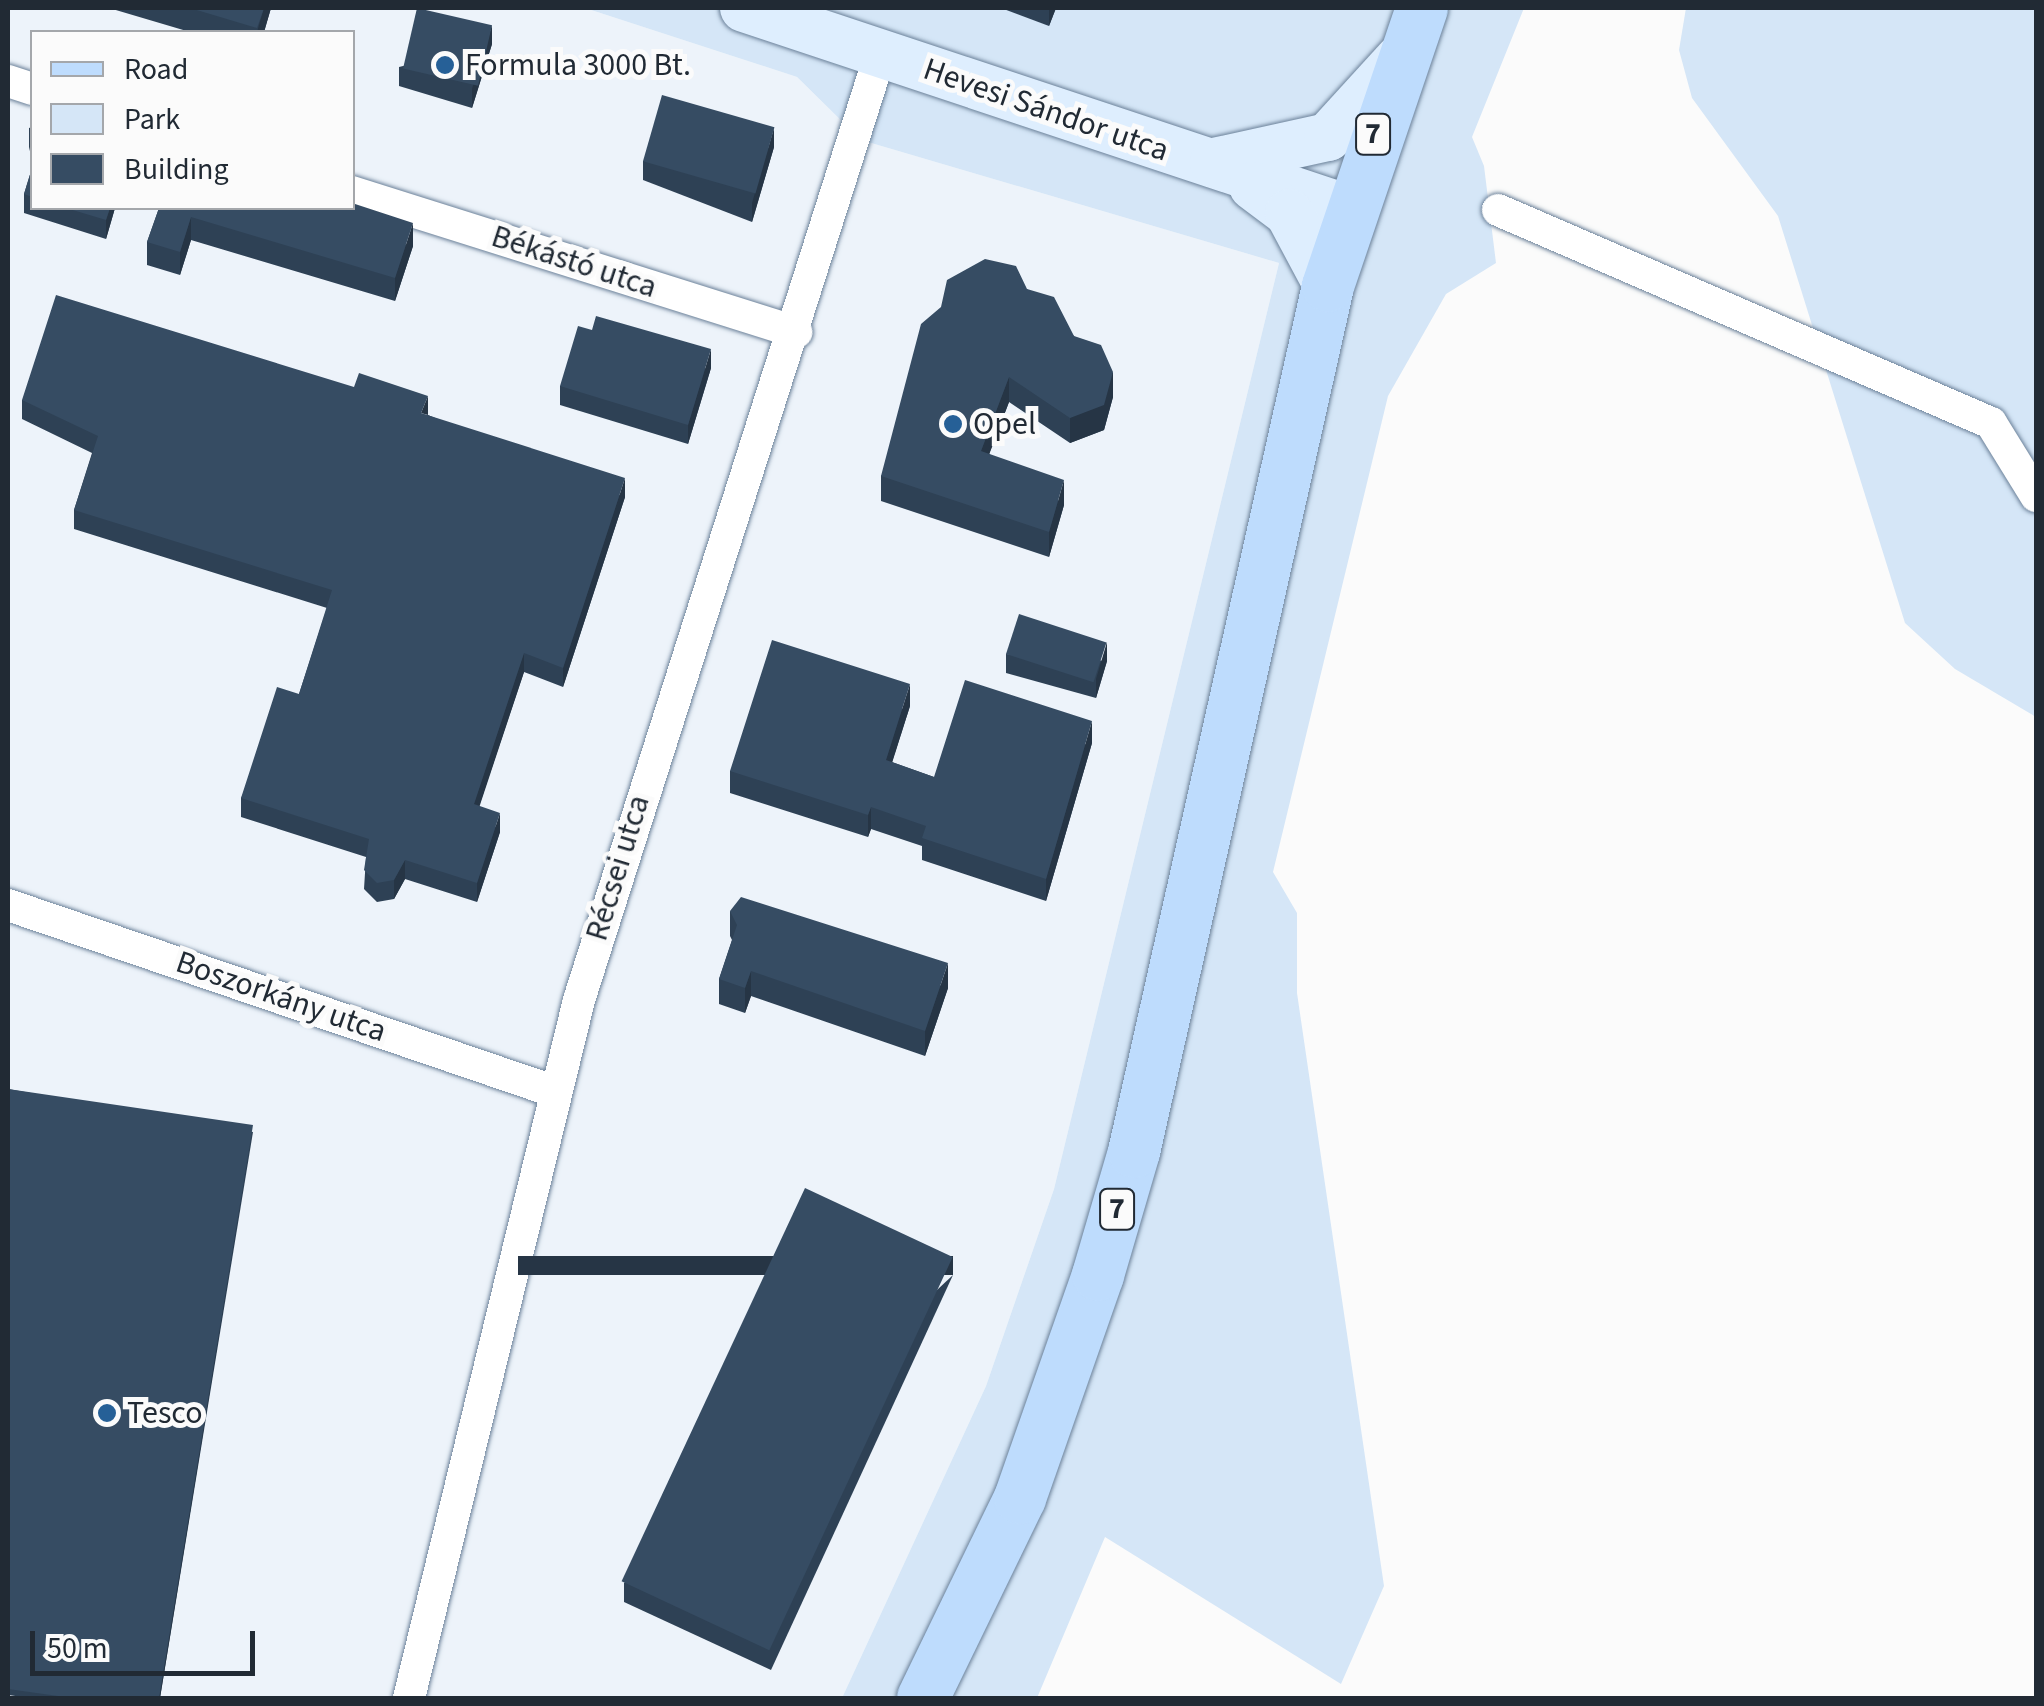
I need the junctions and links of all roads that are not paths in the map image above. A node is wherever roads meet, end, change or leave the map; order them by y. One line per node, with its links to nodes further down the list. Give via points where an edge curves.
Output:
1 (744, 8): 3 (main road, Hevesi Sándor utca)
2 (1422, 8): 4 (main road, 7)
3 (881, 52): 5 (main road, Hevesi Sándor utca); 10 (street, Récsei utca)
4 (1399, 59): 5 (main road, via 1328,137); 7 (main road, 7)
5 (1205, 163): 7 (main road, Hevesi Sándor utca); 9 (main road, via 1289,213)
6 (355, 193): 10 (street, Békástó utca)
7 (1349, 210): 9 (main road, 7)
8 (1498, 210): 11 (street, via 1990,422)
9 (1328, 286): 15 (main road, 7, via 1129,1169 1020,1498)
10 (796, 332): 13 (street, Récsei utca, via 642,786)
11 (2036, 496)
12 (8, 905): 13 (street, Boszorkány utca)
13 (553, 1091): 14 (street, Récsei utca)
14 (409, 1698)
15 (923, 1698)

